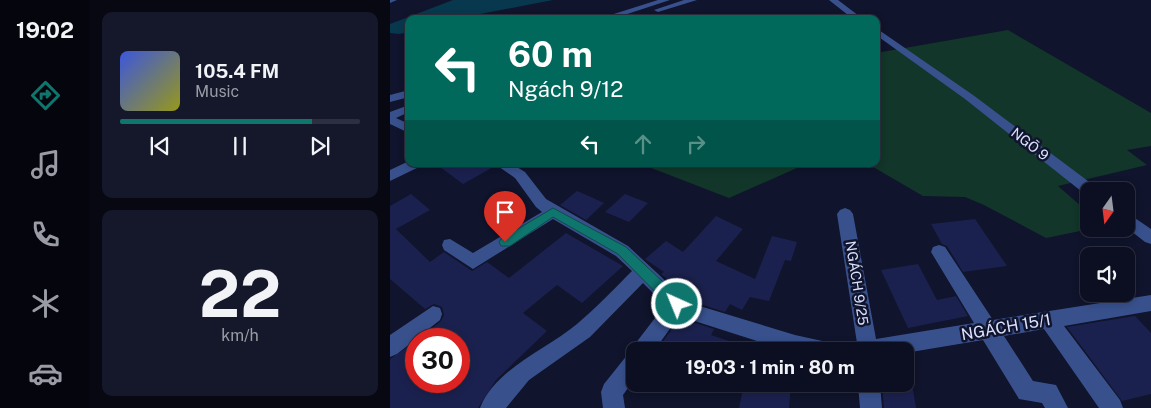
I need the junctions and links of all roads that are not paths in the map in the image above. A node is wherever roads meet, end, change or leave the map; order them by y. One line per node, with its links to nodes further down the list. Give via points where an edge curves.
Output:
1 (666, 0): 4 (street)
2 (693, 0): 5 (street)
3 (833, 0): 6 (street)
4 (615, 15)
5 (643, 15)
6 (854, 15)
7 (880, 34): 16 (street, NGÕ 9)
8 (405, 95): 9 (street)
9 (390, 99)
10 (405, 110): 11 (street)
11 (390, 118): 12 (street)
12 (405, 127)
13 (408, 167): 15 (street)
14 (507, 167): 17 (street, via 520,175 541,203)
15 (390, 176)
16 (1080, 183)
17 (553, 212): 21 (street, via 473,262); 23 (street, via 622,251)
18 (845, 214): 31 (street, NGÁCH 9/25)
19 (1135, 224): 20 (street)
20 (1148, 232)
21 (450, 244)
22 (939, 252): 28 (street)
23 (644, 271): 24 (street); 36 (street, via 583,331 522,373)
24 (677, 304): 29 (street); 30 (street, via 688,311)
25 (1150, 305): 27 (street, NGÁCH 15/1)
26 (433, 314): 33 (street)
27 (1048, 319): 28 (street, NGÁCH 15/1); 40 (street)
28 (986, 330): 32 (street, NGÁCH 15/1); 39 (street, via 1027,391 1048,393)
29 (649, 342)
30 (789, 342)
31 (866, 342)
32 (914, 343)
33 (390, 347)
34 (626, 373): 37 (street, via 612,392)
35 (870, 392): 38 (street)
36 (491, 408)
37 (614, 408)
38 (871, 408)
39 (1057, 408)
40 (1112, 408)

